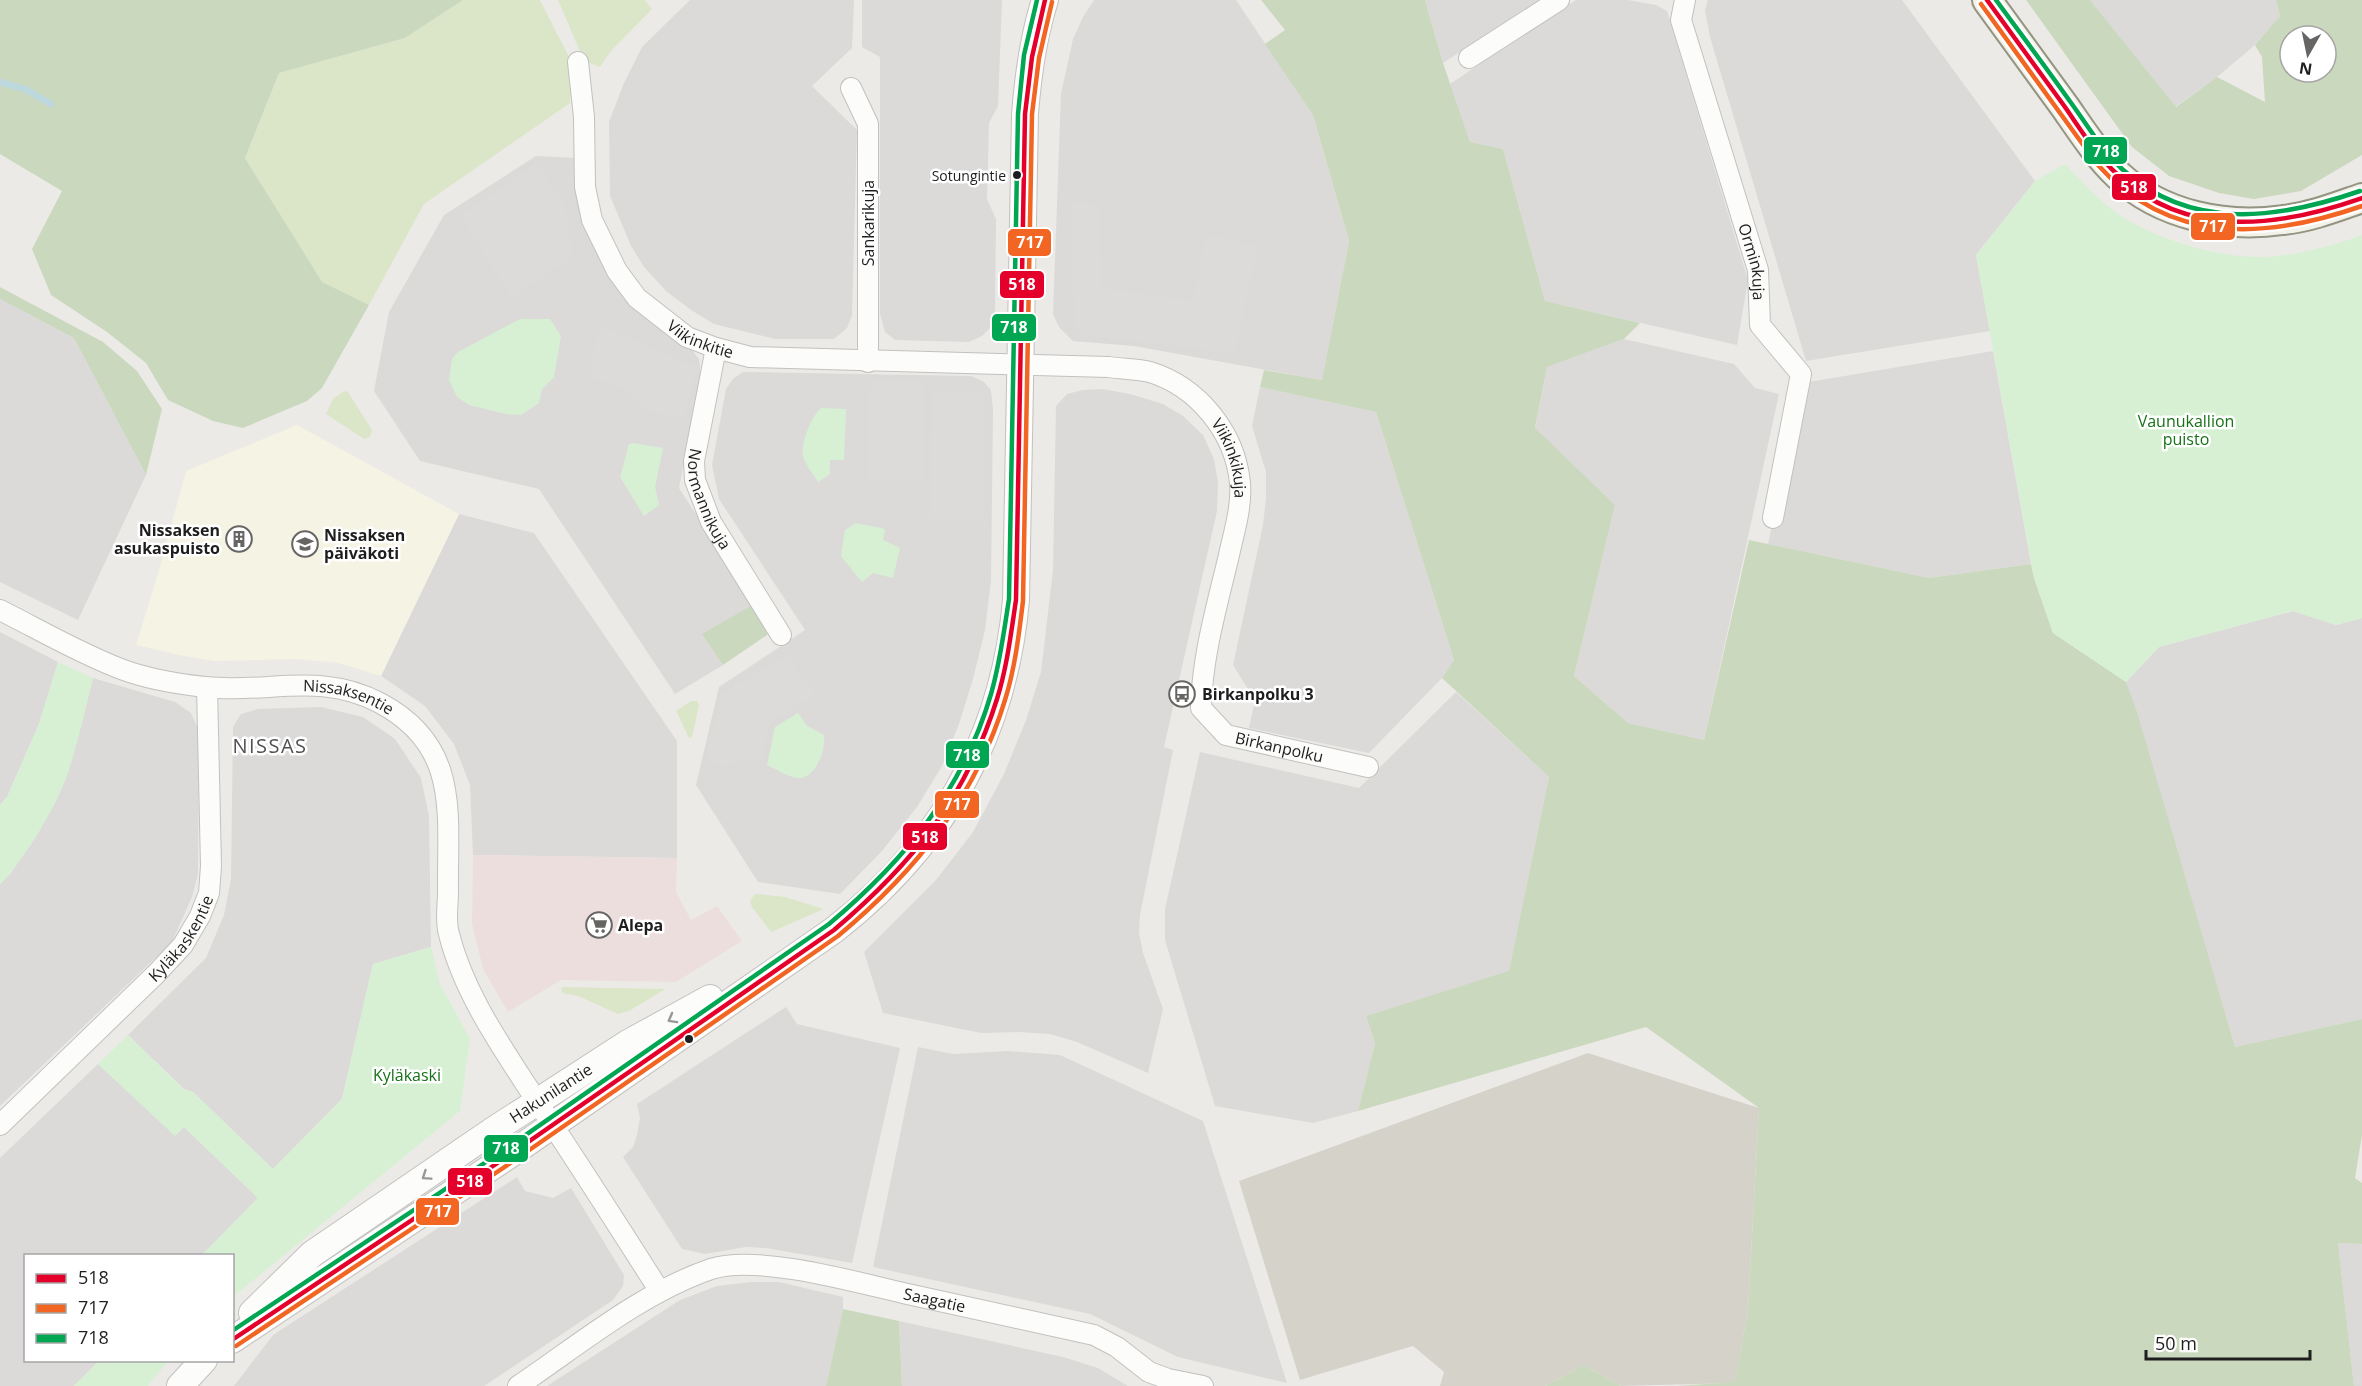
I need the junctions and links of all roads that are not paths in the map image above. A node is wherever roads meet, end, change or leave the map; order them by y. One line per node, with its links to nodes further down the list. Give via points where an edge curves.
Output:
1 (1045, 0): 11 (street, Hakunilantie, via 1030,67 1025,114)
2 (1559, 0): 5 (street)
3 (1685, 0): 12 (street, Orminkuja, via 1681,20 1758,270 1760,325 1801,374)
4 (1987, 0): 8 (main road, via 2095,149 2118,175 2157,203 2185,214 2242,223 2319,213)
5 (1469, 58)
6 (578, 62): 9 (street, Viikinkitie, via 585,187 592,220 604,248 637,297 687,337)
7 (851, 88): 10 (street, Sankarikuja, via 868,124)
8 (2362, 198)
9 (716, 348): 10 (street, Viikinkitie, via 750,357); 14 (street, Normannikuja, via 694,461 695,480 711,522)
10 (868, 362): 11 (street, Viikinkitie)
11 (1021, 365): 16 (street, Viikinkikuja, via 1148,372 1172,381 1200,400 1221,425 1234,454 1240,483 1238,516 1203,667); 18 (street, Hakunilantie, via 1016,600 1007,666 997,704 963,782 934,828 882,890)
12 (1773, 518)
13 (0, 610): 15 (street, Nissaksentie, via 124,670)
14 (781, 635)
15 (207, 687): 19 (street, Nissaksentie, via 304,684 352,690 382,704 410,725 432,750 446,788 448,931 458,966); 20 (street, Kyläkaskentie, via 210,866 209,893 200,916 183,945 156,974)
16 (1201, 708): 17 (street, Birkanpolku, via 1226,735)
17 (1368, 767)
18 (834, 930): 19 (street, Hakunilantie, one-way to 19, via 628,1043); 21 (street, Hakunilantie)
19 (537, 1102): 21 (street, Nissaksentie); 23 (street, Hakunilantie, one-way to 23, via 312,1254)
20 (0, 1125)
21 (552, 1125): 22 (street); 24 (street, Hakunilantie)
22 (659, 1290): 26 (street, Saagatie, via 713,1268 746,1264 779,1267 1094,1335 1117,1347); 28 (street, Saagatie)
23 (234, 1330)
24 (234, 1339)
25 (202, 1362): 27 (street)
26 (1144, 1377): 29 (street, Saagatie)
27 (180, 1386)
28 (518, 1386)
29 (1203, 1386)

